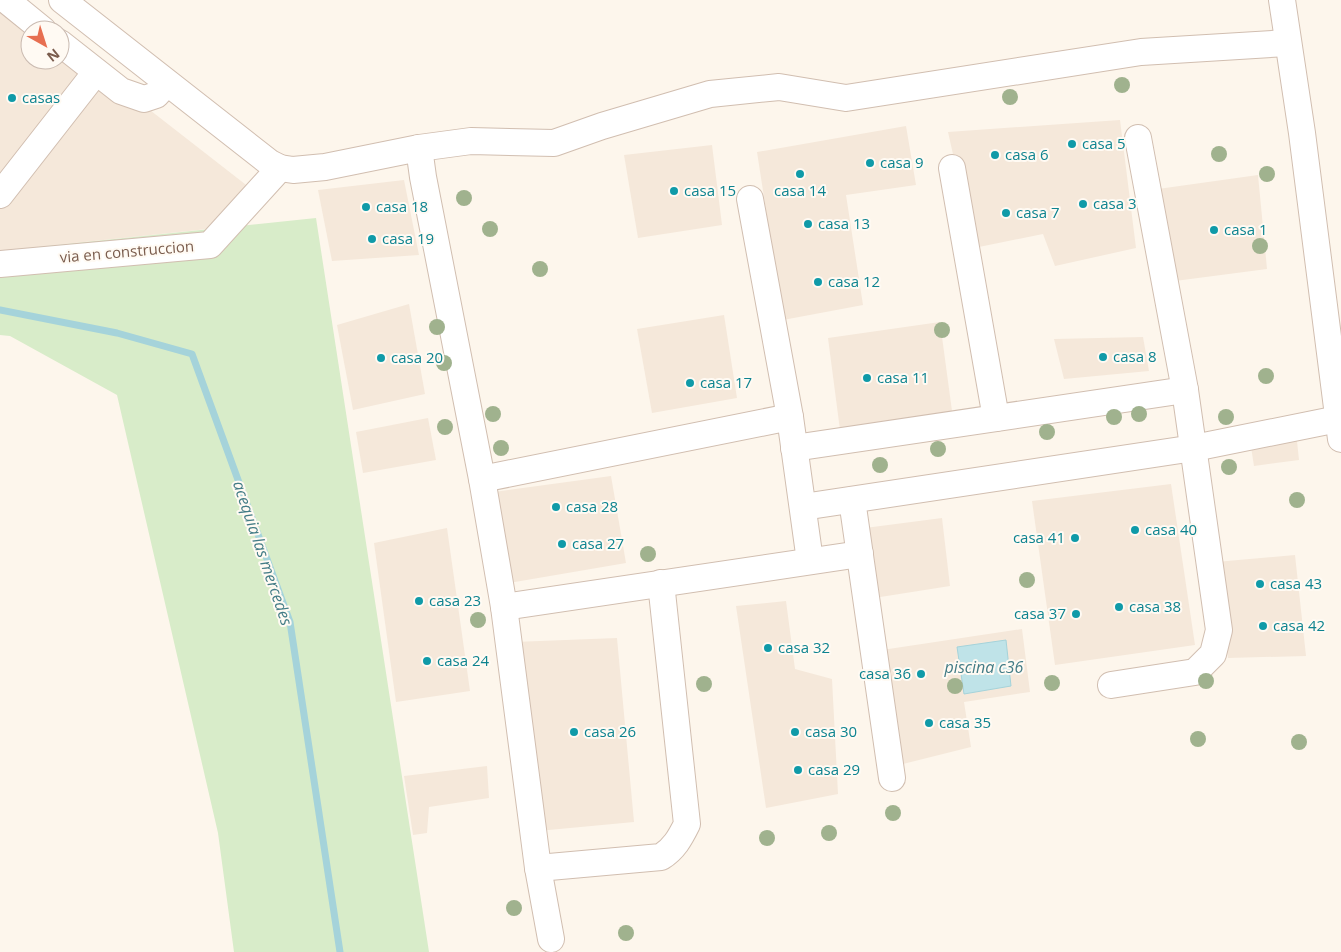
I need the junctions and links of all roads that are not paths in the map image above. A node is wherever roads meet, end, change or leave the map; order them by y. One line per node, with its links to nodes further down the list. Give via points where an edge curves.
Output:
1 (6, 0): 4 (street)
2 (62, 0): 8 (street)
3 (1282, 0): 5 (street)
4 (31, 20)
5 (1287, 43): 10 (street, via 1142,52 846,98 779,87 710,94 554,143 471,142); 19 (street, via 1302,133)
6 (70, 51): 7 (street)
7 (96, 72): 8 (street, via 121,91 144,99 156,95); 13 (street)
8 (167, 83): 11 (street)
9 (1138, 138): 16 (street)
10 (420, 148): 11 (street, via 325,167); 22 (street)
11 (280, 168): 15 (street, via en construccion, via 210,245)
12 (952, 168): 18 (street)
13 (0, 195)
14 (750, 199): 17 (street)
15 (0, 264)
16 (1185, 390): 18 (street); 21 (street)
17 (790, 417): 20 (street); 22 (street)
18 (996, 418): 20 (street)
19 (1339, 429): 21 (street)
20 (794, 448): 24 (street)
21 (1194, 448): 23 (street); 29 (street, via 1218,630 1213,654 1195,672)
22 (482, 479): 28 (street)
23 (852, 500): 24 (street); 25 (street)
24 (803, 508): 26 (street)
25 (860, 554): 26 (street); 30 (street)
26 (810, 561): 27 (street)
27 (661, 583): 28 (street); 31 (street, via 687,824 680,840 661,857)
28 (504, 607): 31 (street)
29 (1111, 685)
30 (892, 778)
31 (538, 868): 32 (street)
32 (551, 939)

